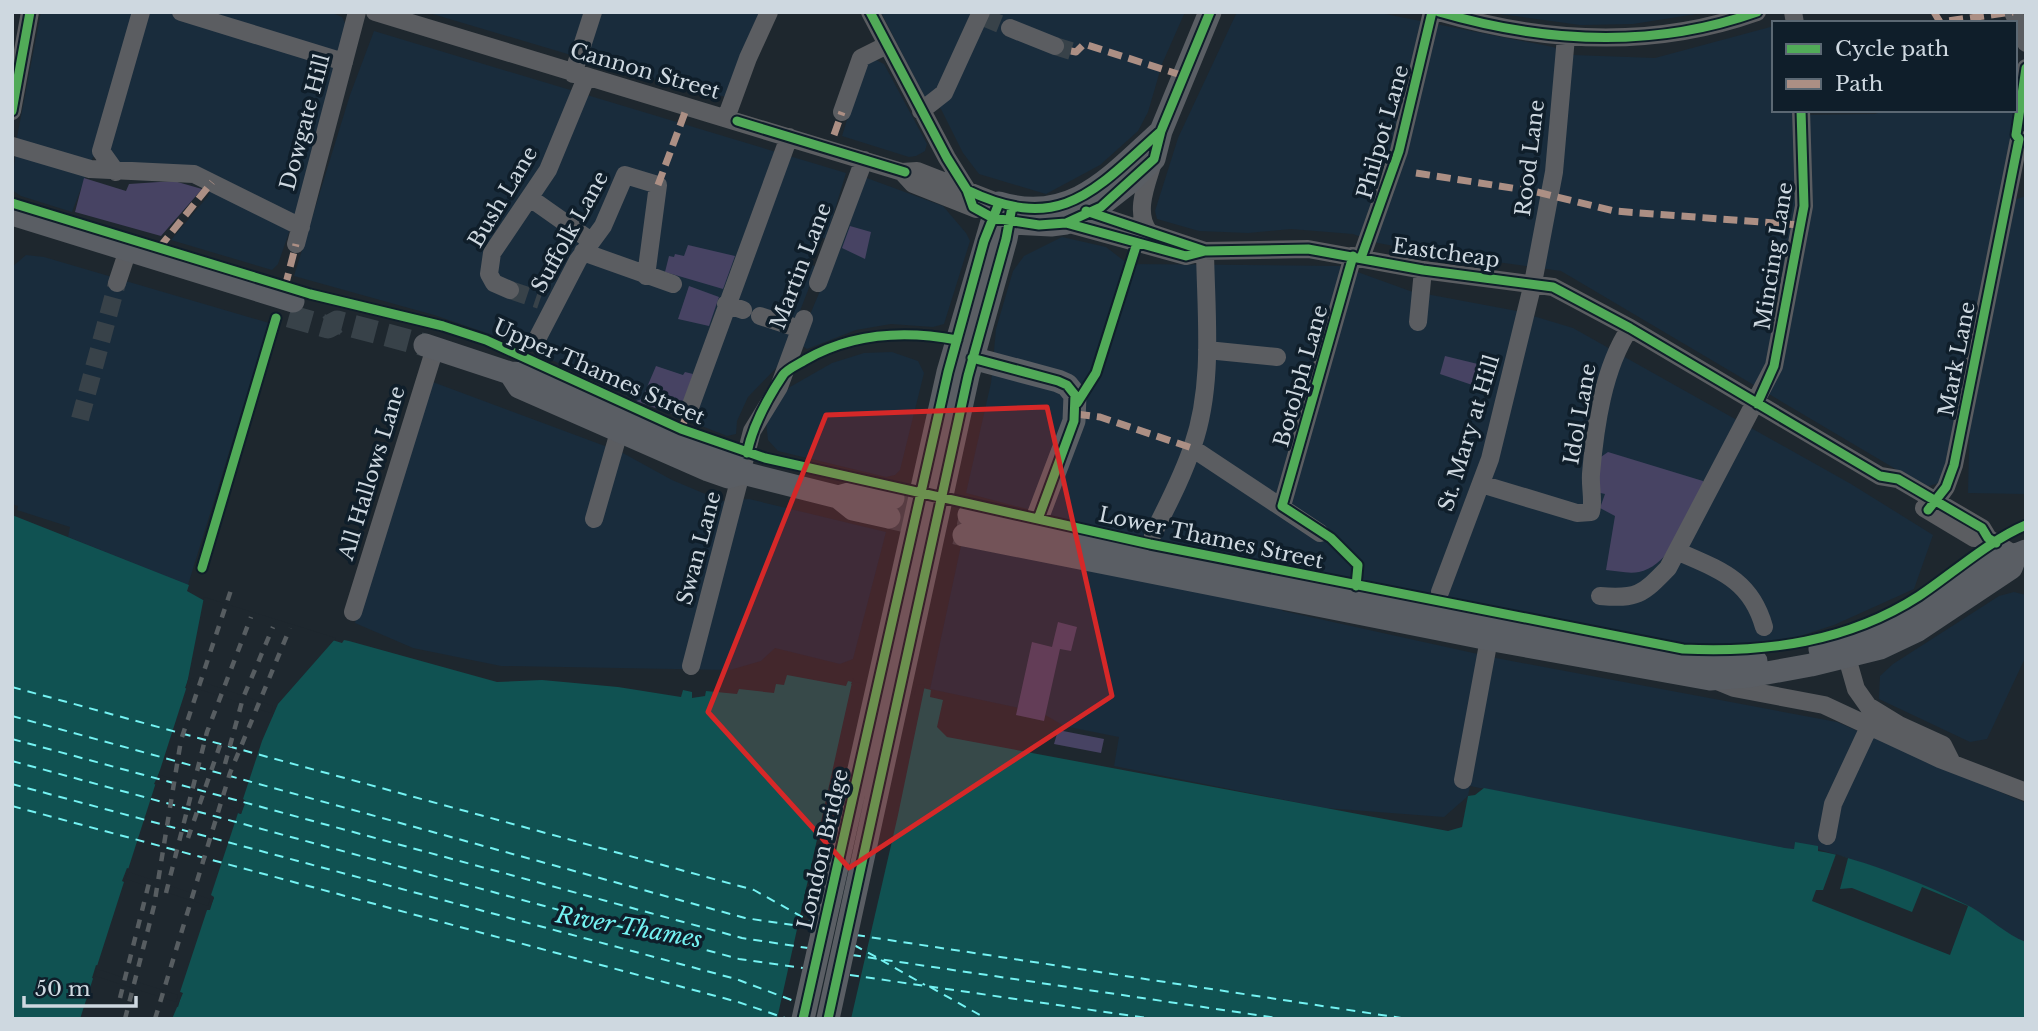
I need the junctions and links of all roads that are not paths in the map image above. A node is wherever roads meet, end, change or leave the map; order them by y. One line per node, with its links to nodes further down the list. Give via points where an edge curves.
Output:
1 (30, 12): 24 (street)
2 (141, 12): 35 (street, via 101,151)
3 (181, 12): 20 (street)
4 (357, 12): 20 (street, Dowgate Hill)
5 (375, 12): 22 (street, Cannon Street)
6 (593, 12): 22 (street, Bush Lane)
7 (769, 12): 28 (street)
8 (870, 12): 18 (street)
9 (1210, 12): 29 (main road)
10 (1757, 12): 13 (street)
11 (1441, 13): 16 (street); 46 (street, Philpot Lane, via 1399,151)
12 (981, 15): 25 (street, via 944,93)
13 (1704, 20): 16 (street, via 1643,38)
14 (2017, 22): 17 (street)
15 (1010, 28): 19 (street)
16 (1566, 37): 52 (street, Rood Lane, via 1554,172)
17 (2026, 43)
18 (885, 46): 25 (street); 26 (street, via 861,58)
19 (1055, 46)
20 (344, 62): 35 (street, Dowgate Hill, via 299,235 194,174)
21 (2026, 68): 23 (street)
22 (580, 76): 28 (street, Cannon Street); 37 (street, Bush Lane, via 553,159)
23 (2023, 88)
24 (12, 111)
25 (921, 111): 38 (street)
26 (842, 112)
27 (1801, 112): 64 (street, Mincing Lane, via 1804,206 1774,366)
28 (726, 118): 30 (street, Cannon Street)
29 (1161, 131): 33 (main road); 41 (main road)
30 (789, 137): 34 (street, Cannon Street); 65 (street, via 735,307)
31 (2019, 139): 36 (street, Mark Lane)
32 (12, 146): 35 (street)
33 (1154, 159): 39 (main road); 43 (street, via 1141,214)
34 (864, 160): 38 (street, Cannon Street, via 902,173 916,171); 50 (street, Martin Lane)
35 (116, 172)
36 (2017, 191): 72 (street, Mark Lane, via 1954,465 1947,487)
37 (530, 198): 44 (street); 53 (street, Bush Lane, via 492,253 489,274 494,283)
38 (992, 208): 41 (main road); 62 (main road); 69 (main road, via 948,372)
39 (1092, 212): 41 (main road); 43 (street, Eastcheap)
40 (12, 214): 47 (main road)
41 (1063, 215): 45 (street, Eastcheap, via 1186,256)
42 (12, 229): 47 (main road)
43 (1149, 232): 45 (street, Eastcheap)
44 (587, 246): 49 (street); 49 (street, Suffolk Lane, via 603,226 625,175 658,185); 58 (street, Suffolk Lane, via 547,304)
45 (1205, 251): 46 (street, Eastcheap, via 1308,249); 60 (street)
46 (1357, 257): 48 (street, Eastcheap); 73 (street, Botolph Lane)
47 (123, 265): 54 (main road)
48 (1423, 270): 52 (street, Eastcheap); 56 (street)
49 (646, 276): 51 (street)
50 (818, 283)
51 (673, 284)
52 (1533, 284): 57 (street, Eastcheap, via 1572,295); 71 (street, St. Mary at Hill)
53 (510, 290)
54 (291, 308)
55 (760, 316): 68 (street, Martin Lane, via 802,324 779,387 756,421)
56 (1418, 321)
57 (1630, 328): 64 (street, Eastcheap); 71 (street, Idol Lane, via 1614,353 1591,472 1591,512 1577,513)
58 (537, 339)
59 (430, 346): 63 (main road, Upper Thames Street); 85 (street, All Hallows Lane)
60 (1207, 350): 61 (street); 67 (street)
61 (1278, 357)
62 (972, 358): 69 (main road); 80 (main road, via 1058,381 1075,395 1074,421)
63 (510, 373): 66 (main road, Upper Thames Street, via 519,387); 68 (main road, Upper Thames Street, via 525,374 734,461)
64 (1757, 404): 70 (street, Eastcheap); 81 (street, Mincing Lane)
65 (688, 413)
66 (619, 432): 68 (main road, Upper Thames Street, via 728,477); 75 (street)
67 (1192, 447): 73 (street); 78 (street)
68 (743, 473): 74 (main road, Upper Thames Street, via 838,497 859,491); 89 (street, Swan Lane)
69 (936, 475): 91 (main road)
70 (1880, 476): 72 (street, via 1898,479); 79 (street, via 1892,489 1974,538)
71 (1481, 484): 83 (street, St. Mary at Hill)
72 (1936, 501): 79 (street, via 1982,528)
73 (1282, 506): 77 (street)
74 (891, 508)
75 (594, 519)
76 (966, 525): 80 (main road, Lower Thames Street)
77 (1320, 533)
78 (1153, 534)
79 (1987, 538): 82 (street)
80 (1030, 540): 87 (main road, Lower Thames Street); 88 (main road, Lower Thames Street, via 1673,657 1747,662)
81 (1679, 552): 84 (street, Mincing Lane, via 1642,593 1633,598); 86 (street, via 1723,572 1749,592)
82 (2021, 553): 88 (main road, via 2011,568 1918,630 1896,642)
83 (1440, 592)
84 (1600, 596)
85 (353, 612)
86 (1764, 627)
87 (1489, 639): 90 (main road, Lower Thames Street); 94 (street)
88 (1845, 651): 90 (main road, via 1750,676); 93 (street, Lower Thames Street, via 1856,689 1868,706 1943,745)
89 (691, 666)
90 (1710, 679): 92 (street, Lower Thames Street, via 1824,705)
91 (888, 688): 97 (main road, London Bridge); 98 (main road, London Bridge)
92 (1869, 727): 93 (street, Lower Thames Street); 96 (street, via 1832,804)
93 (1951, 761): 95 (street, Lower Thames Street)
94 (1463, 780)
95 (2026, 792)
96 (1827, 836)
97 (803, 1019)
98 (828, 1019)

